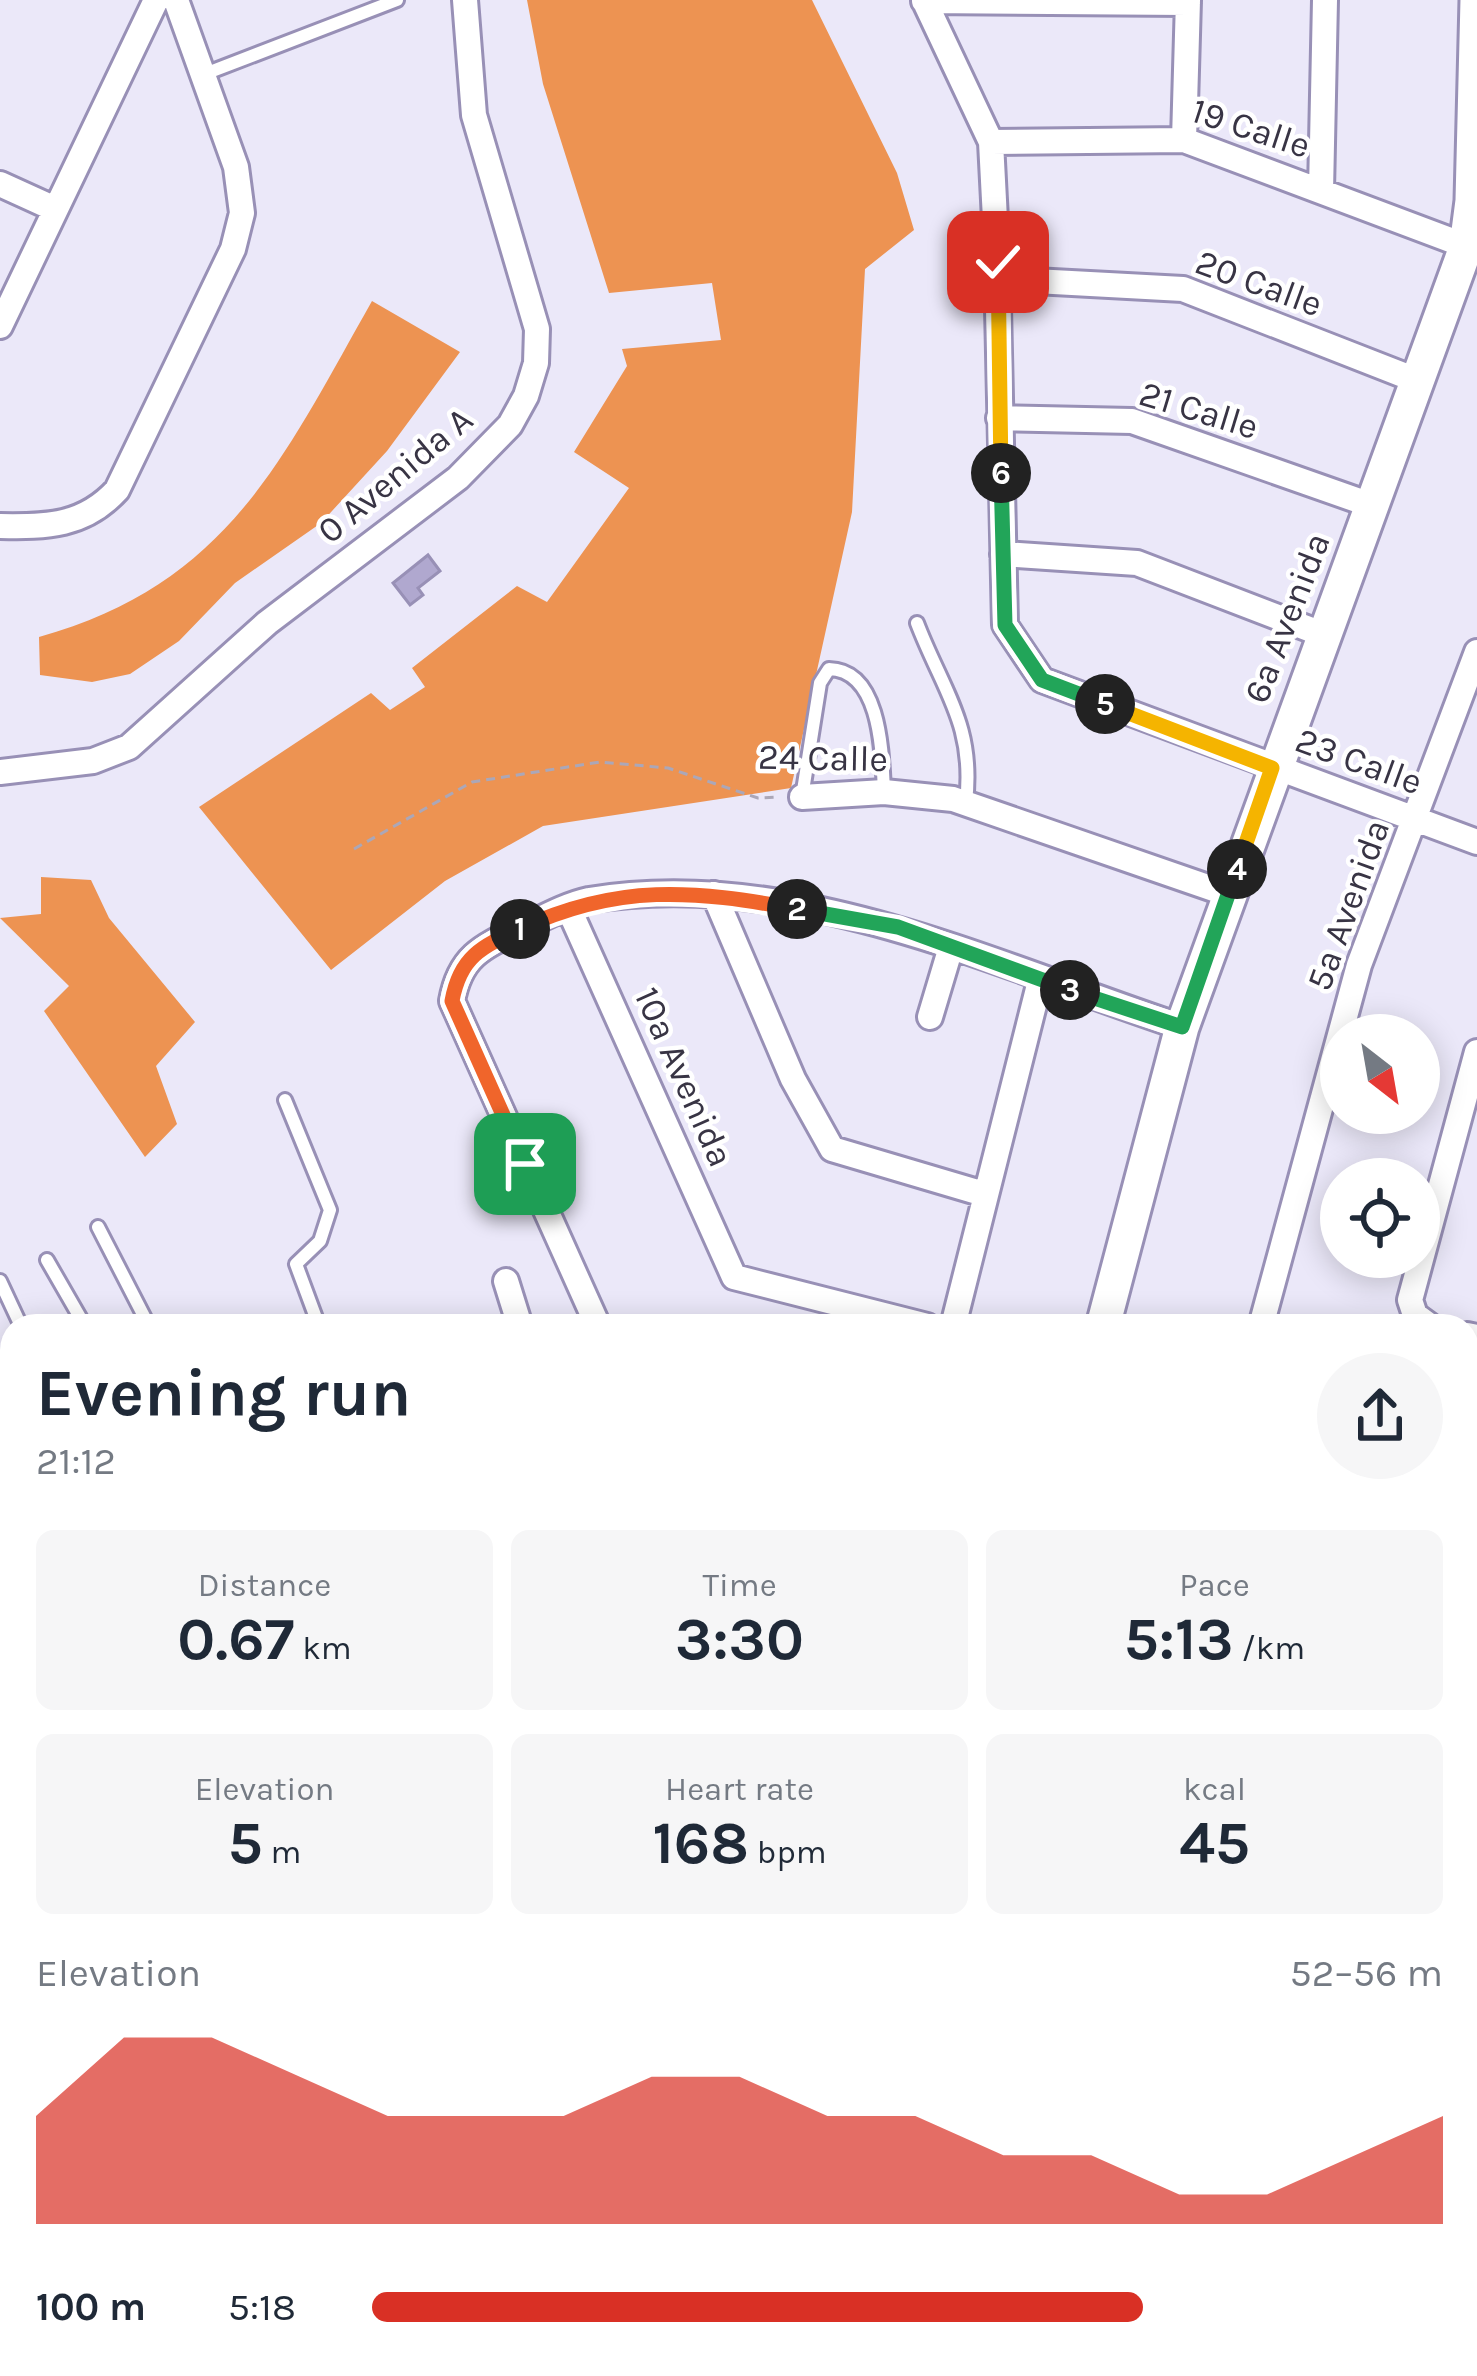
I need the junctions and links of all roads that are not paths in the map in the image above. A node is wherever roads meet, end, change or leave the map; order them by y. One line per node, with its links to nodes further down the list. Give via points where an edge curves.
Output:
1 (156, 0): 14 (street)
2 (176, 0): 9 (street)
3 (397, 0): 9 (lane)
4 (465, 0): 27 (street, 0 Avenida A, via 474,115 537,329 536,364 510,424 458,478 266,623 129,747 93,761)
5 (924, 0): 8 (street); 11 (street)
6 (1325, 0): 13 (street)
7 (1477, 0): 15 (street, 6a Avenida)
8 (1188, 1): 10 (street)
9 (200, 76): 21 (street, via 241,194 232,249 117,490 85,517)
10 (1184, 140): 11 (street, 19 Calle); 13 (street, 19 Calle)
11 (991, 142): 16 (street)
12 (0, 184): 14 (street)
13 (1322, 191): 15 (street, 19 Calle)
14 (55, 208): 17 (street)
15 (1471, 249): 18 (street, 6a Avenida)
16 (997, 260): 18 (street, 20 Calle, via 1183,290); 19 (street)
17 (0, 326)
18 (1416, 380): 20 (street, 6a Avenida)
19 (999, 418): 20 (street, 21 Calle, via 1132,422); 22 (street)
20 (1371, 505): 24 (street, 6a Avenida)
21 (0, 526)
22 (1003, 554): 24 (street, via 1137,563); 26 (street, 23 Calle, via 1005,625 1042,680)
23 (917, 622): 30 (lane, via 962,722 970,766)
24 (1322, 634): 26 (street, 6a Avenida)
25 (1477, 652): 31 (street, 5a Avenida)
26 (1272, 768): 31 (street, 23 Calle); 34 (street, 6a Avenida)
27 (0, 772)
28 (884, 793): 29 (street, 24 Calle); 29 (lane, via 882,740 858,679 829,669); 30 (street, 24 Calle)
29 (802, 796)
30 (965, 804): 34 (street, 24 Calle)
31 (1417, 820): 32 (street, 23 Calle); 56 (street, 5a Avenida, via 1359,965)
32 (1477, 842)
33 (714, 894): 35 (street); 36 (street, via 898,927); 42 (street, via 832,1149)
34 (1228, 894): 39 (street, 6a Avenida)
35 (568, 907): 52 (street, via 474,951 457,972 452,1001); 53 (street, 10a Avenida, via 734,1277)
36 (951, 947): 37 (street); 38 (street)
37 (1040, 981): 39 (street); 42 (street)
38 (929, 1017)
39 (1182, 1027): 55 (street, 6a Avenida)
40 (1477, 1052): 57 (street, via 1410,1300)
41 (285, 1100): 50 (lane, via 330,1210 320,1241 296,1264)
42 (984, 1194): 54 (street)
43 (98, 1227): 49 (lane)
44 (47, 1260): 48 (lane)
45 (0, 1281): 47 (lane)
46 (506, 1281): 51 (street)
47 (15, 1314)
48 (78, 1314)
49 (142, 1314)
50 (315, 1314)
51 (516, 1314)
52 (593, 1314)
53 (880, 1314)
54 (955, 1314)
55 (1106, 1314)
56 (1264, 1314)
57 (1419, 1314)

